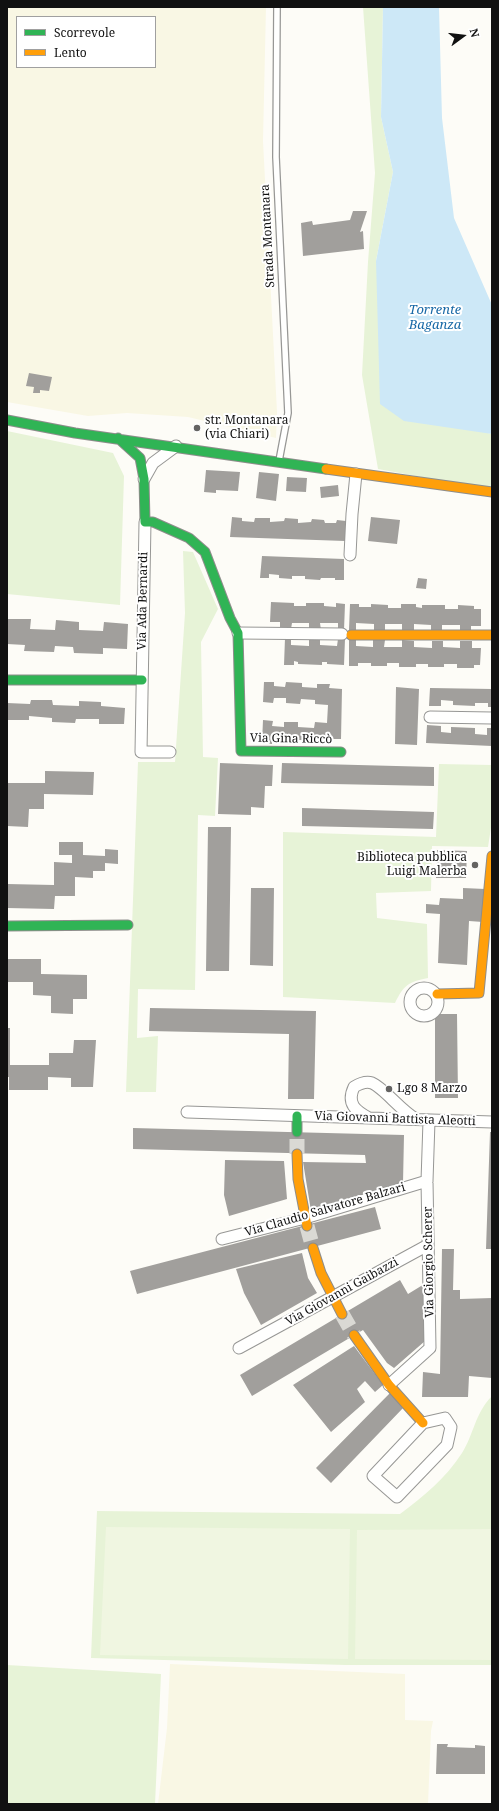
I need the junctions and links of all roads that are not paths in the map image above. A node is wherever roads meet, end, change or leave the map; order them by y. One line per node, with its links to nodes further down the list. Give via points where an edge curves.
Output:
1 (277, 7): 8 (lane, Strada Montanara, via 276,157 288,413)
2 (7, 420): 3 (street)
3 (118, 438): 4 (street); 6 (street)
4 (148, 443): 5 (street); 6 (street); 7 (street)
5 (176, 446): 7 (street); 8 (street)
6 (140, 458): 10 (street)
7 (153, 463): 10 (street)
8 (279, 463): 9 (street)
9 (356, 474): 11 (street); 13 (street)
10 (144, 479): 12 (street)
11 (492, 492)
12 (145, 522): 14 (street, via 153,522 189,538 205,552); 18 (street, Via Ada Bernardi)
13 (350, 554)
14 (238, 633): 15 (street); 22 (street, Via Gina Riccò, via 241,750)
15 (346, 635): 16 (street)
16 (492, 635)
17 (7, 680): 18 (street)
18 (142, 680): 21 (street, Via Ada Bernardi, via 141,752)
19 (430, 717): 20 (street)
20 (492, 718)
21 (170, 752)
22 (341, 752)
23 (492, 856): 26 (street, via 479,993)
24 (128, 925): 25 (street)
25 (7, 926)
26 (437, 994)
27 (187, 1112): 28 (street, Via Giovanni Battista Aleotti)
28 (298, 1116): 29 (street, Via Giovanni Battista Aleotti); 33 (street)
29 (370, 1119): 30 (street, Via Giovanni Battista Aleotti); 30 (street, via 351,1104 354,1087 365,1082 377,1087 405,1113)
30 (417, 1120): 31 (street, Via Giovanni Battista Aleotti)
31 (429, 1121): 32 (street, Via Giovanni Battista Aleotti); 35 (street, Via Giorgio Scherer)
32 (492, 1122)
33 (297, 1132)
34 (297, 1154): 36 (street, via 298,1179)
35 (427, 1181): 36 (street, Via Claudio Salvatore Balzari); 38 (street, Via Giorgio Scherer)
36 (306, 1222): 37 (street, Via Claudio Salvatore Balzari)
37 (222, 1239)
38 (428, 1245): 40 (street, Via Giovanni Gaibazzi); 44 (street, Via Giorgio Scherer, via 430,1348)
39 (313, 1248): 40 (street, via 321,1273)
40 (333, 1296): 41 (street); 43 (street, Via Giovanni Gaibazzi)
41 (342, 1314)
42 (354, 1335): 44 (street)
43 (238, 1348)
44 (389, 1385): 45 (street)
45 (423, 1422): 45 (street, via 373,1476 397,1497 447,1445 451,1427 445,1418)

